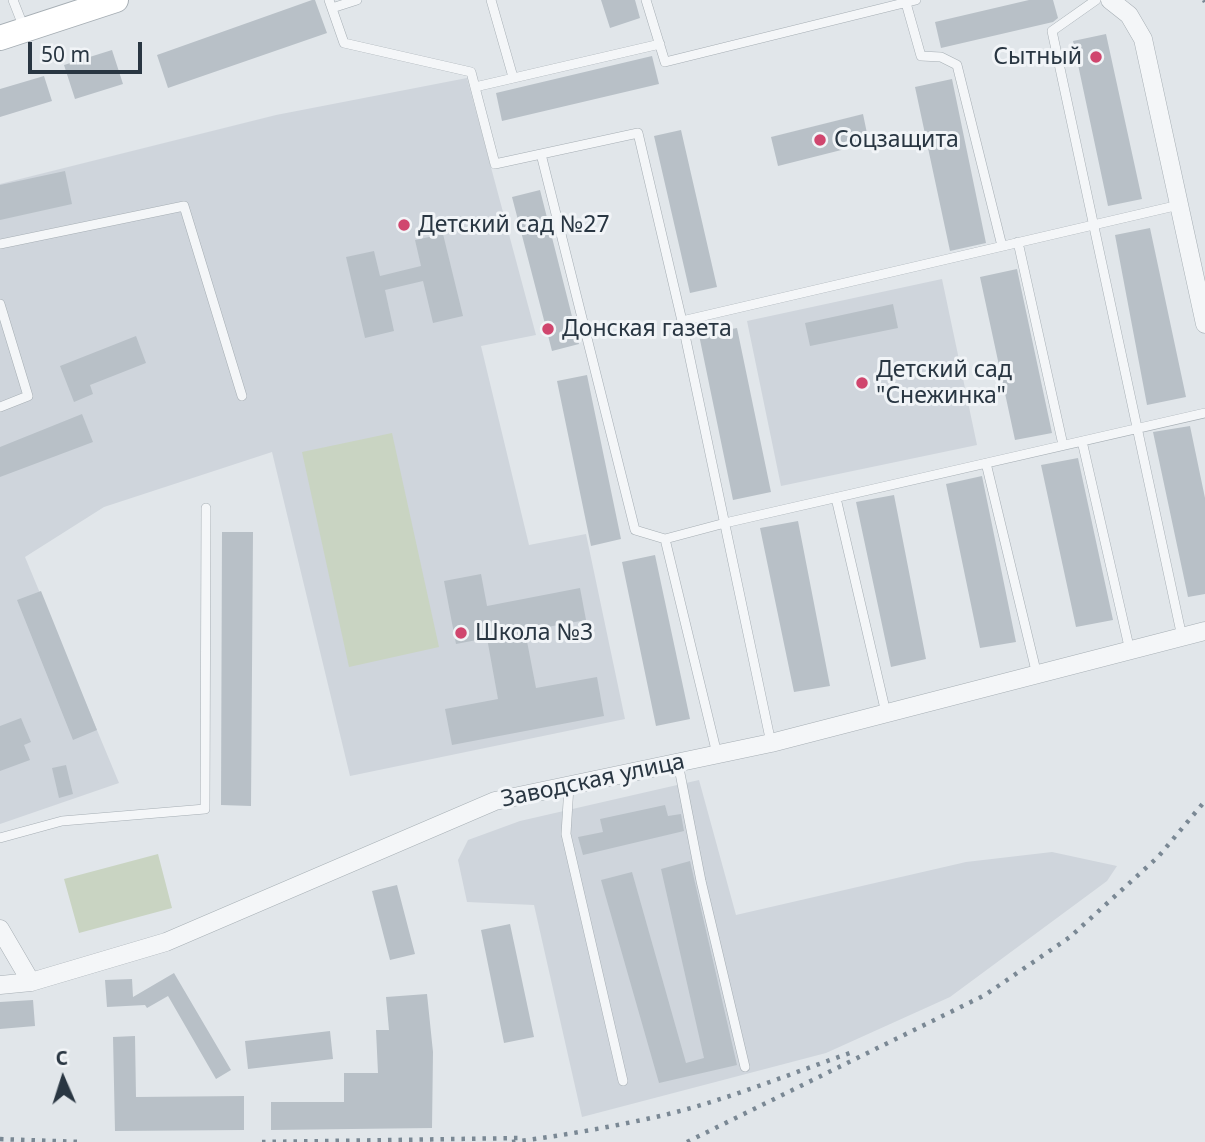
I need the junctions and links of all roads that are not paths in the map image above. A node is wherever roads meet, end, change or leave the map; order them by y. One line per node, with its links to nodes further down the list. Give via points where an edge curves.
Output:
1 (13, 0): 10 (lane)
2 (116, 0): 10 (main road)
3 (357, 0): 9 (lane)
4 (491, 0): 13 (lane)
5 (646, 0): 12 (lane)
6 (1096, 0): 17 (lane, via 1052,31)
7 (1110, 0): 16 (street, via 1129,15 1143,39)
8 (911, 1): 12 (lane, via 665,62); 20 (lane, via 921,56 941,57 957,65)
9 (331, 4): 14 (lane, via 344,43 471,72)
10 (25, 30): 11 (main road)
11 (0, 38)
12 (660, 44): 13 (lane)
13 (513, 78): 14 (lane)
14 (475, 87): 15 (lane, via 495,164)
15 (541, 154): 22 (lane, via 638,133); 34 (lane, via 635,530)
16 (1179, 205): 17 (lane); 23 (street)
17 (1093, 225): 18 (lane); 27 (lane)
18 (1018, 242): 20 (lane); 29 (lane)
19 (0, 244): 24 (lane, via 184,206)
20 (1002, 246): 22 (lane)
21 (0, 304): 25 (lane, via 28,396)
22 (682, 321): 33 (lane)
23 (1205, 324)
24 (242, 396)
25 (0, 407)
26 (1205, 413): 27 (lane)
27 (1137, 428): 28 (lane); 36 (lane)
28 (1082, 441): 29 (lane); 37 (lane)
29 (1063, 445): 30 (lane)
30 (986, 463): 31 (lane); 38 (lane)
31 (836, 498): 33 (lane); 39 (lane)
32 (206, 508): 44 (lane, via 205,809 62,821)
33 (725, 523): 34 (lane); 40 (lane)
34 (665, 539): 41 (lane)
35 (1205, 631): 36 (street, Заводская улица)
36 (1182, 638): 37 (street, Заводская улица)
37 (1130, 651): 38 (street, Заводская улица)
38 (1037, 675): 39 (street, Заводская улица)
39 (886, 713): 40 (street, Заводская улица)
40 (771, 743): 41 (street, Заводская улица)
41 (717, 754): 42 (street, Заводская улица)
42 (678, 763): 43 (street, Заводская улица); 48 (lane)
43 (569, 786): 46 (street, Заводская улица, via 495,802 166,942); 49 (lane, via 566,834)
44 (0, 838)
45 (0, 929): 46 (street)
46 (31, 982): 47 (street, Заводская улица)
47 (0, 985)
48 (745, 1067)
49 (623, 1081)

